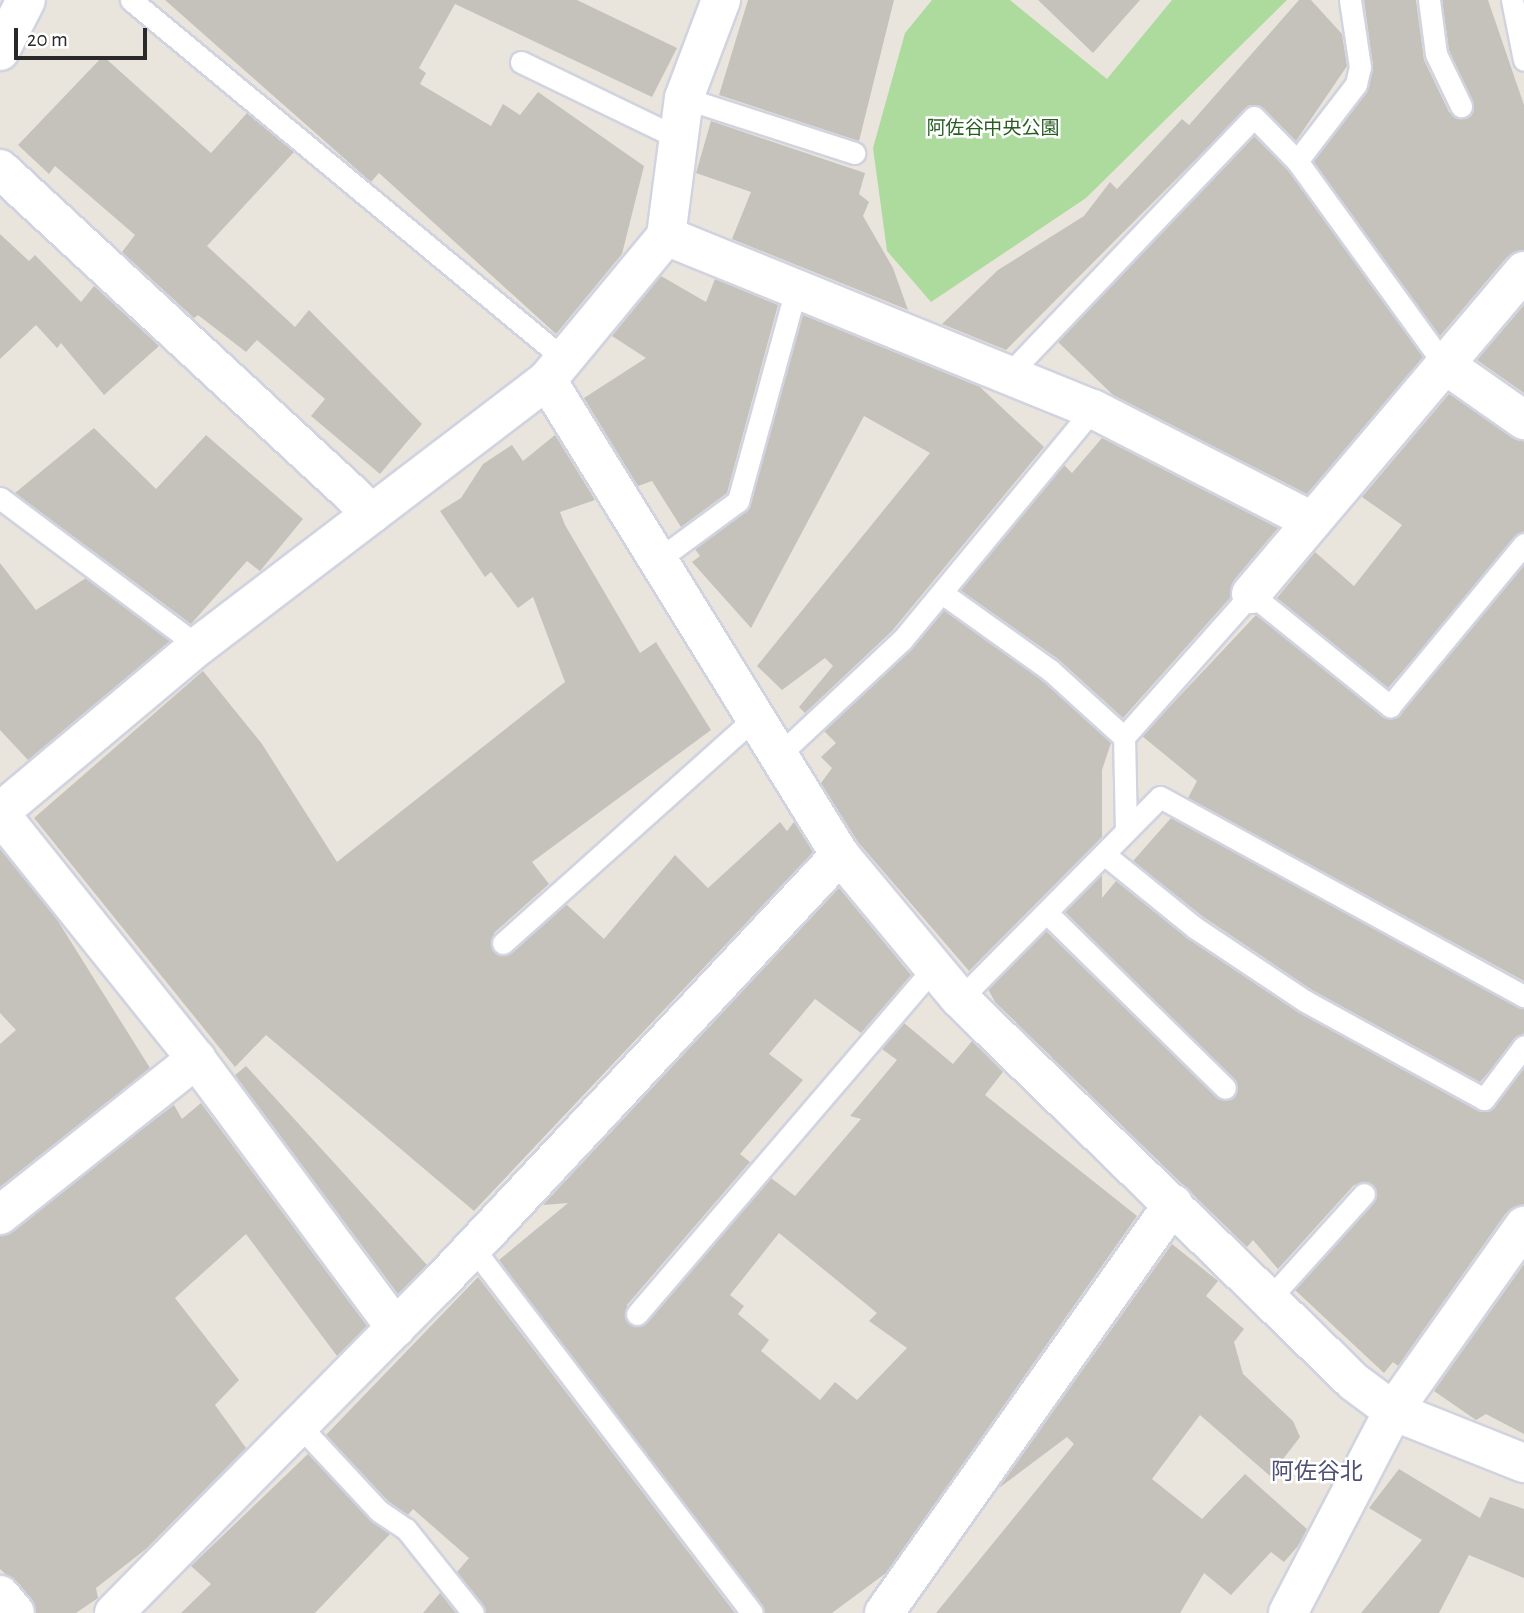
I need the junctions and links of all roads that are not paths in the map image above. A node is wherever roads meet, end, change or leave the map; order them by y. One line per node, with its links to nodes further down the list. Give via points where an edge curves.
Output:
1 (26, 0): 7 (street)
2 (131, 0): 20 (lane)
3 (721, 0): 10 (street)
4 (1350, 0): 14 (lane, via 1360,67 1356,84)
5 (1429, 0): 11 (lane, via 1436,54)
6 (1512, 0): 8 (lane)
7 (0, 51)
8 (1524, 60)
9 (521, 62): 12 (lane)
10 (684, 98): 12 (street); 13 (lane)
11 (1461, 106)
12 (678, 138): 16 (street)
13 (854, 153)
14 (1297, 161): 19 (lane); 21 (lane, via 1254,117)
15 (0, 169): 25 (street)
16 (666, 236): 18 (street); 20 (street)
17 (1524, 271): 19 (street)
18 (795, 293): 21 (street); 28 (lane, via 738,501)
19 (1444, 364): 23 (street); 26 (street)
20 (555, 370): 25 (street); 28 (street)
21 (1008, 375): 22 (street)
22 (1093, 409): 26 (street); 29 (lane)
23 (1524, 420)
24 (0, 498): 31 (lane)
25 (372, 513): 31 (street)
26 (1312, 521): 30 (street)
27 (1524, 544): 30 (lane, via 1390,706)
28 (659, 559): 32 (street)
29 (942, 593): 33 (lane, via 1050,670); 34 (lane, via 902,640)
30 (1251, 594): 33 (lane, via 1186,660)
31 (198, 646): 35 (street)
32 (756, 717): 34 (street); 40 (lane)
33 (1124, 737): 36 (lane)
34 (779, 755): 38 (street)
35 (5, 799): 45 (street)
36 (1126, 831): 37 (lane); 42 (lane, via 1160,797)
37 (1104, 854): 39 (lane); 44 (lane, via 1194,927 1305,1001 1484,1099)
38 (840, 855): 41 (street); 51 (street)
39 (1048, 914): 43 (lane); 46 (lane)
40 (503, 943)
41 (934, 968): 43 (street); 53 (lane)
42 (1524, 996)
43 (960, 999): 48 (street)
44 (1524, 1046)
45 (197, 1059): 49 (street); 54 (street)
46 (1225, 1088)
47 (1364, 1194): 52 (lane)
48 (1173, 1204): 52 (street); 63 (street)
49 (0, 1215)
50 (1521, 1236): 55 (street)
51 (472, 1248): 54 (street); 62 (lane)
52 (1270, 1298): 55 (street, via 1354,1382)
53 (636, 1314)
54 (396, 1328): 56 (street)
55 (1393, 1411): 57 (street); 64 (street)
56 (299, 1425): 60 (street); 61 (lane, via 379,1511 406,1529)
57 (1524, 1463)
58 (0, 1595): 59 (street)
59 (15, 1613)
60 (114, 1613)
61 (473, 1613)
62 (752, 1613)
63 (884, 1613)
64 (1288, 1613)

